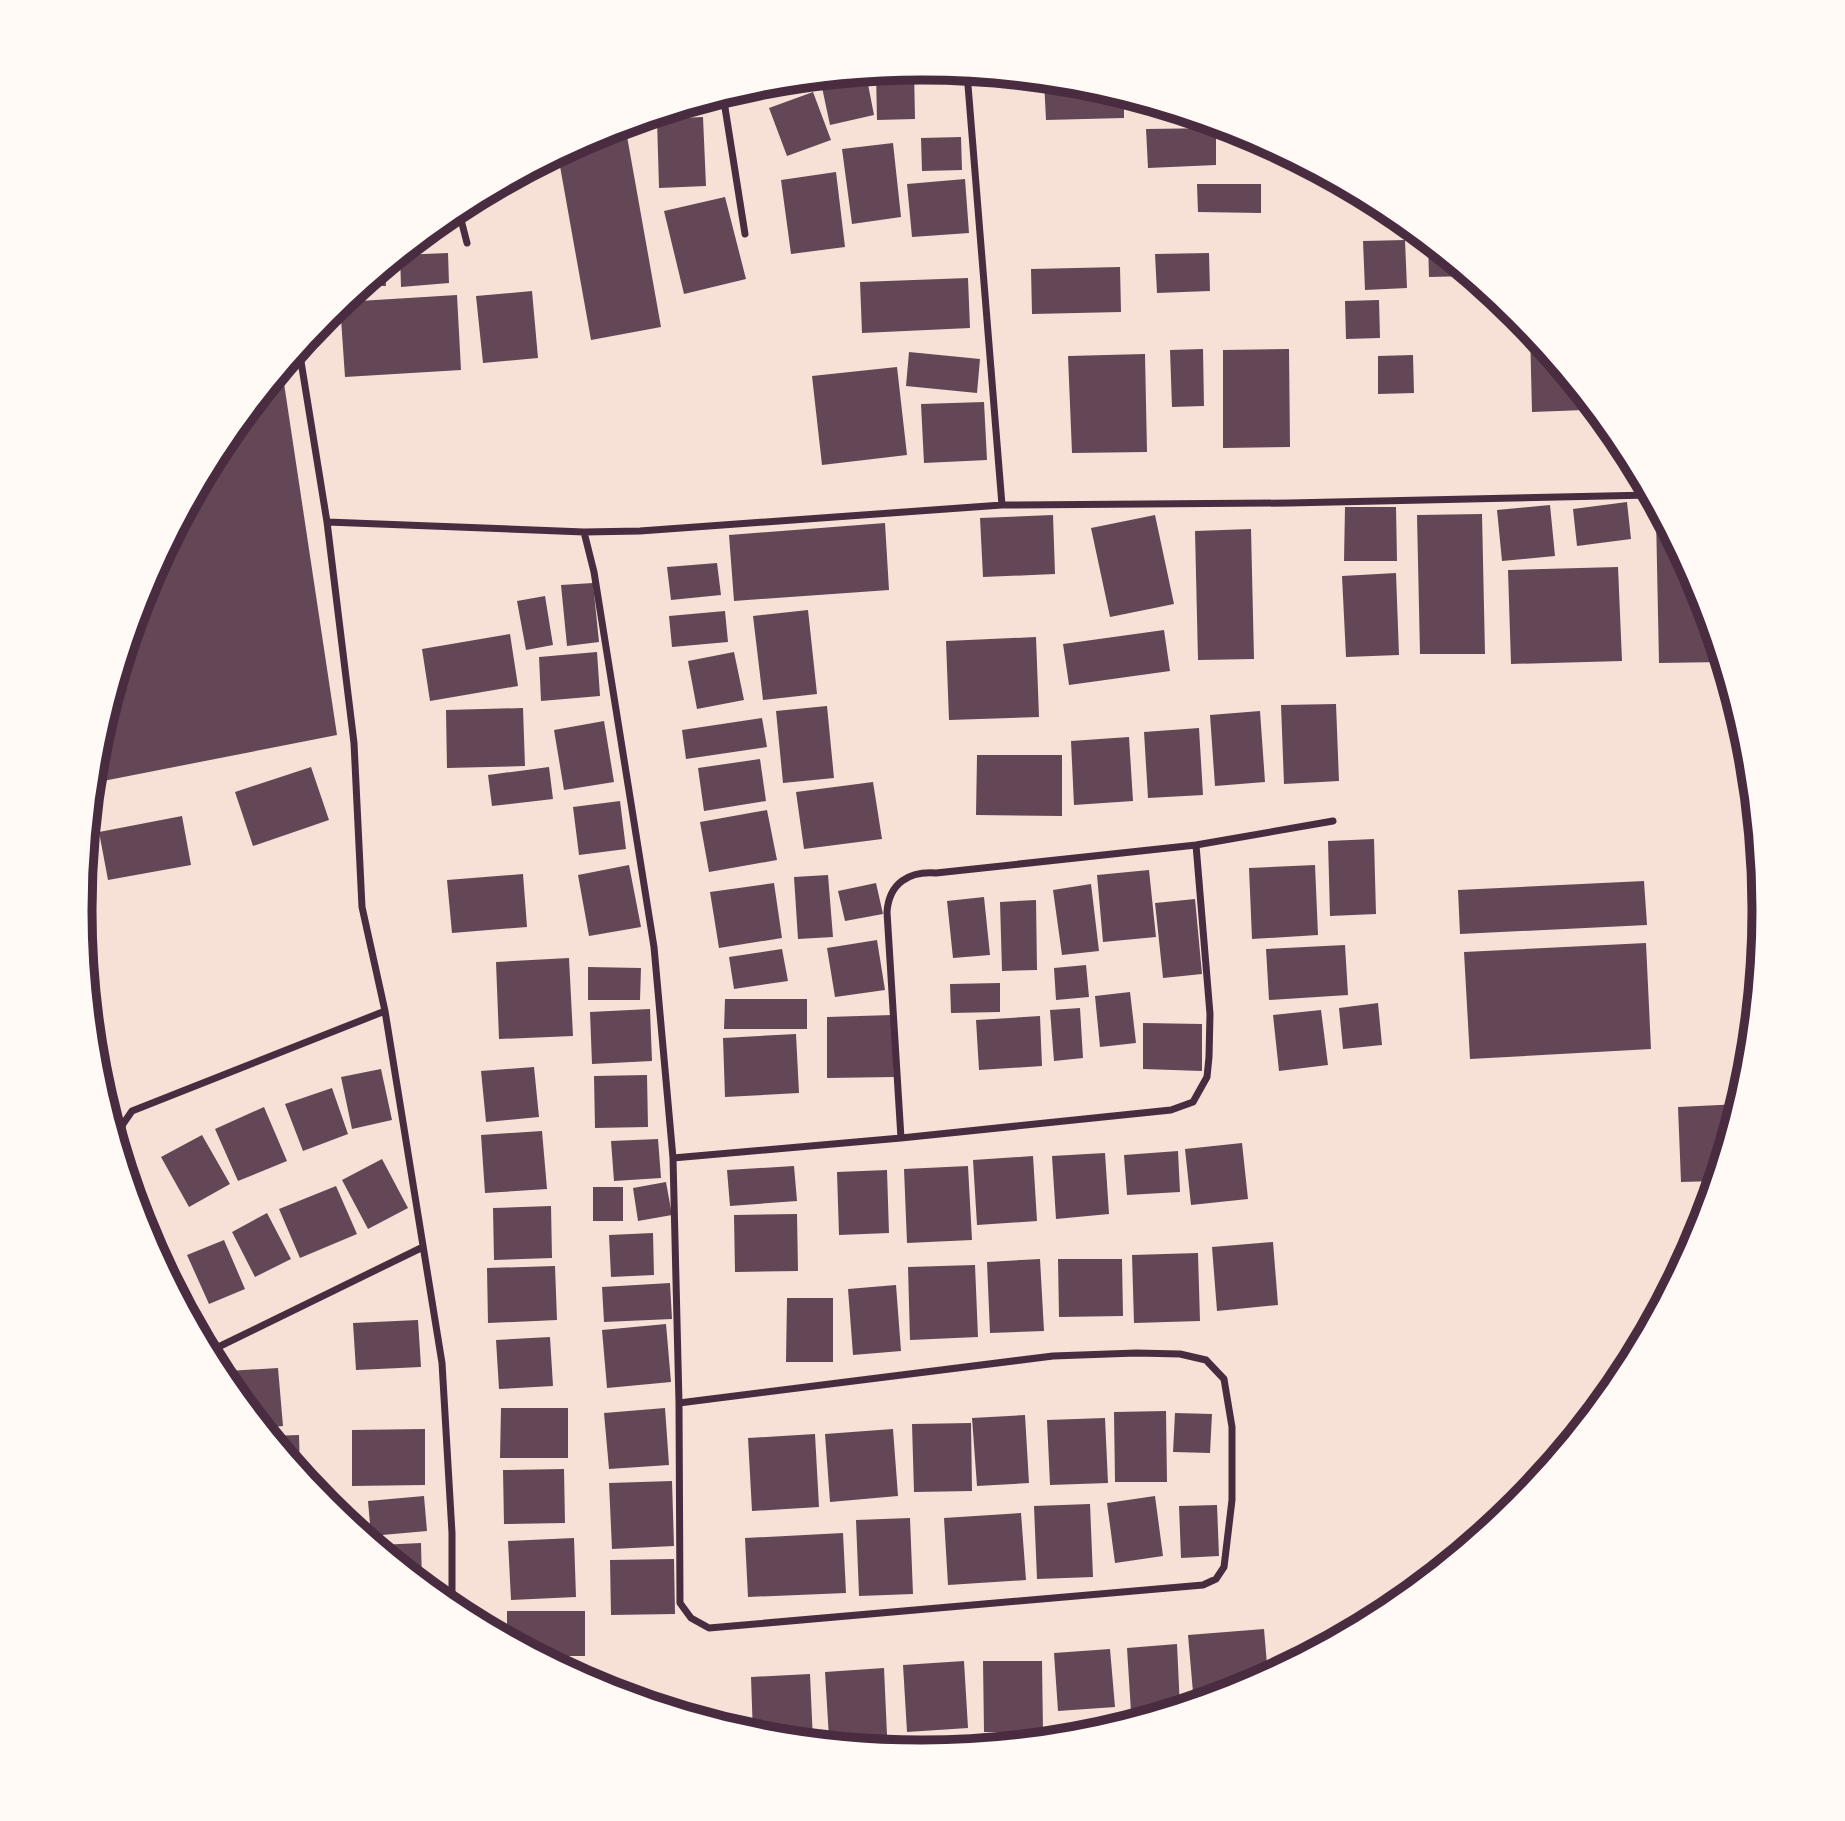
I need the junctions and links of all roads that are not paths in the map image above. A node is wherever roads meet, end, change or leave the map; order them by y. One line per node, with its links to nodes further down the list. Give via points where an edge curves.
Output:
1 (968, 82): 8 (street)
2 (725, 105): 4 (street)
3 (461, 220): 5 (street)
4 (745, 234)
5 (467, 243)
6 (301, 360): 9 (street)
7 (1641, 495): 8 (street)
8 (1002, 505): 10 (street)
9 (327, 522): 10 (street); 13 (street, via 354,743 362,907)
10 (584, 532): 16 (street, via 654,947)
11 (1333, 821): 12 (street)
12 (1196, 845): 15 (street, via 1210,1014 1207,1077 1193,1102 1171,1110); 15 (street, via 923,872 900,882 888,898 887,912)
13 (385, 1011): 14 (street, via 132,1111); 17 (street)
14 (122, 1128)
15 (901, 1138): 16 (street)
16 (673, 1158): 19 (street)
17 (423, 1247): 18 (street); 20 (street, via 442,1363)
18 (217, 1347)
19 (679, 1403): 19 (street, via 680,1603 691,1618 709,1628 1203,1584 1216,1579 1224,1567 1232,1500 1232,1427 1224,1379 1206,1360 1180,1354 1053,1356)
20 (452, 1594)

